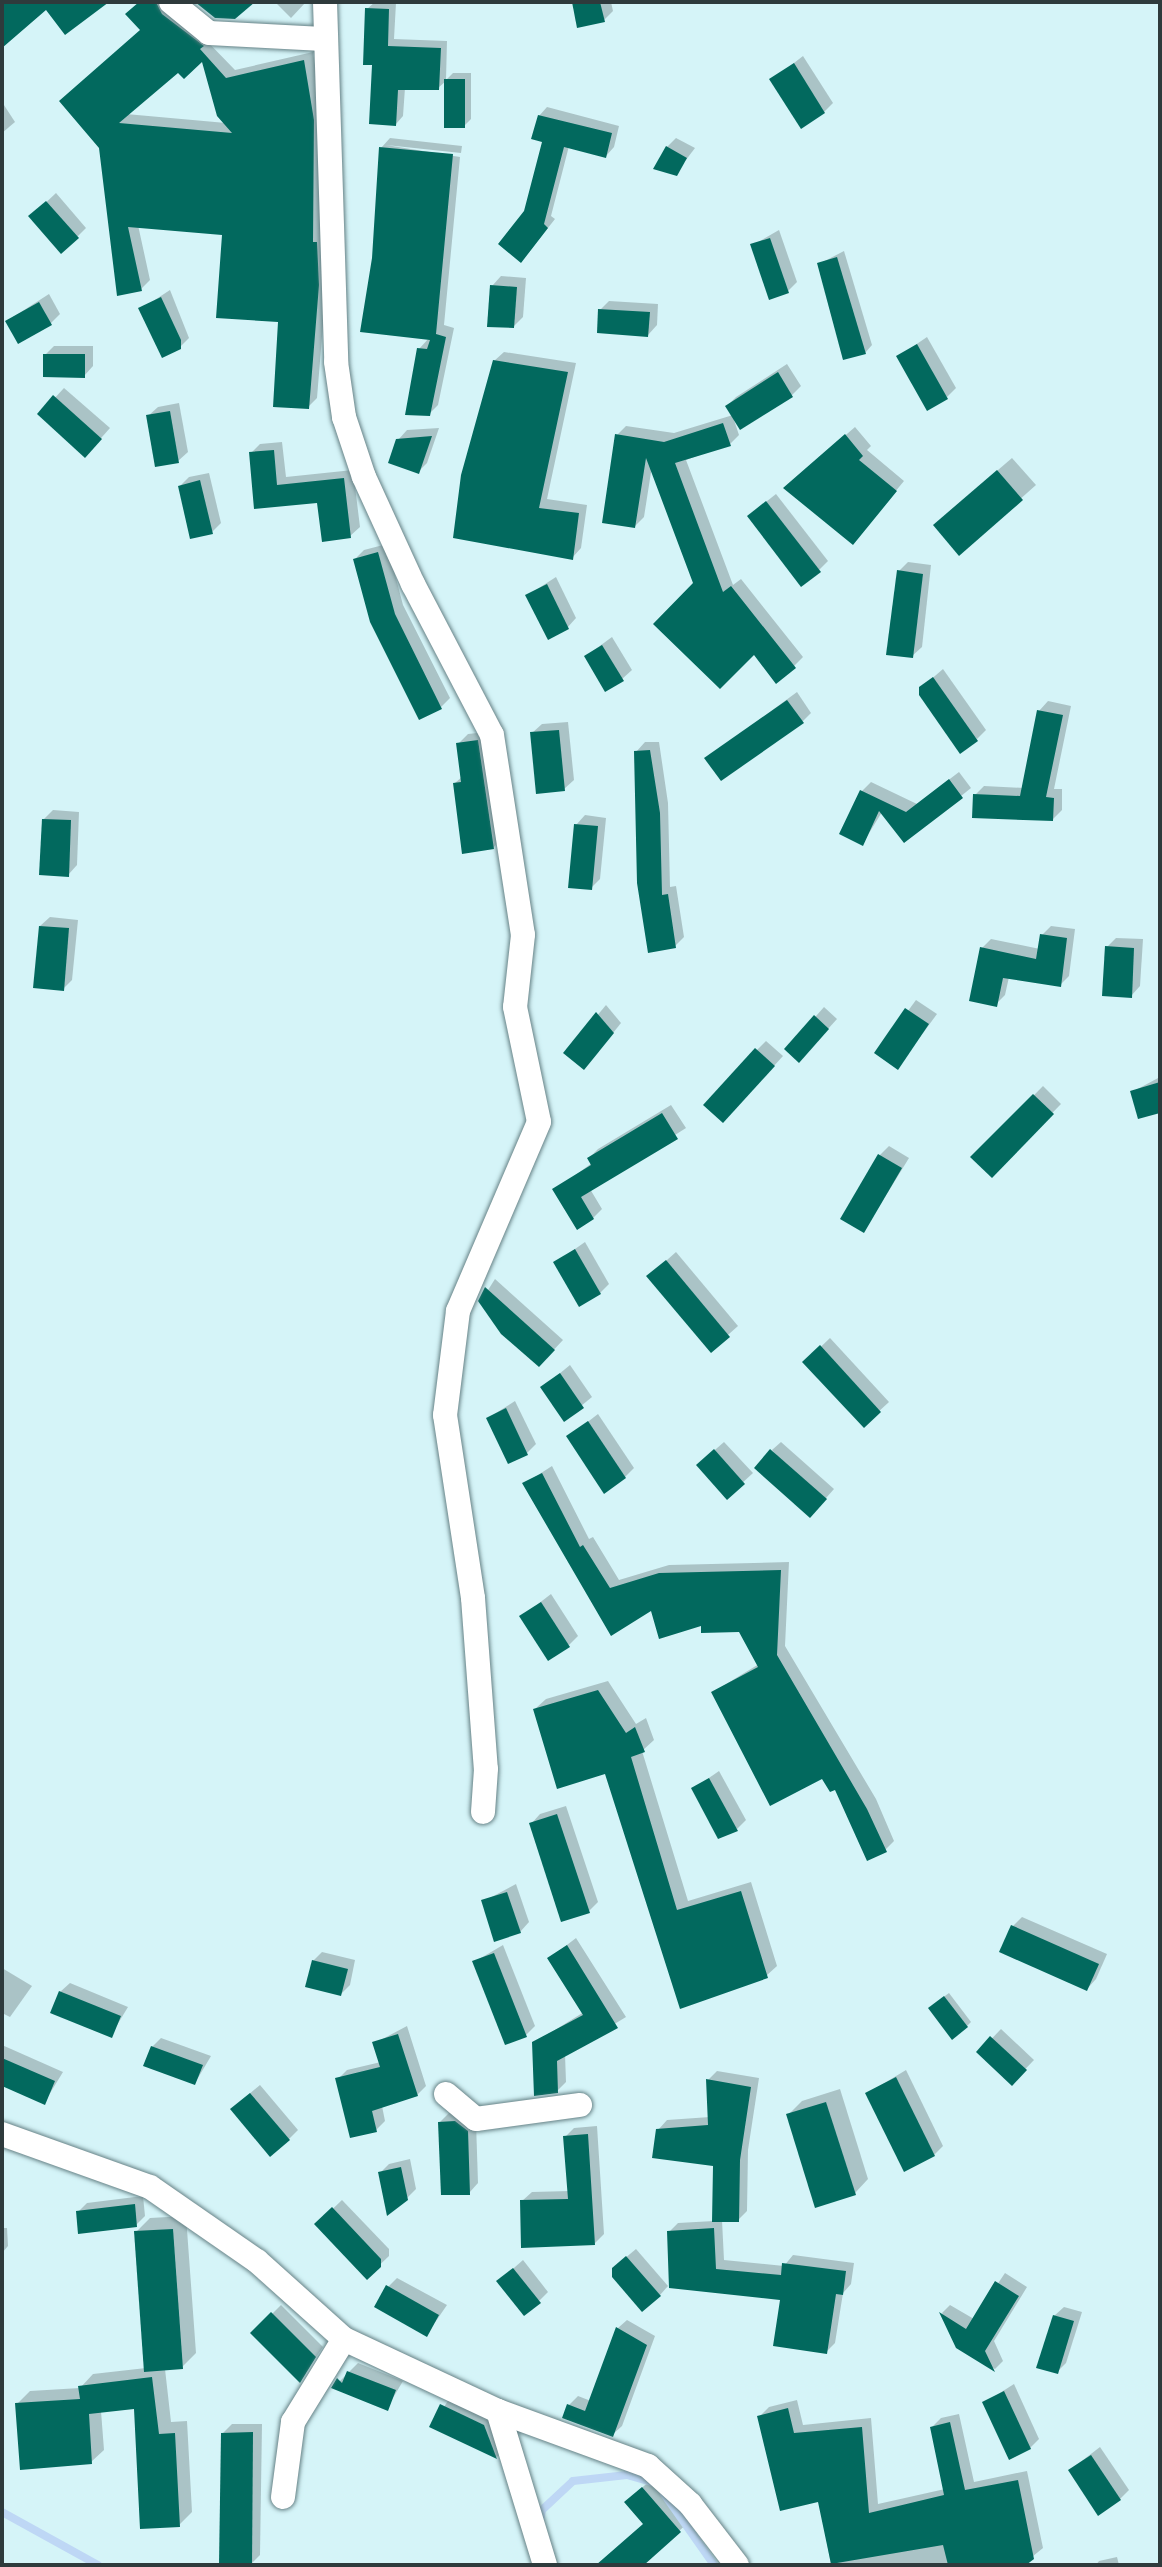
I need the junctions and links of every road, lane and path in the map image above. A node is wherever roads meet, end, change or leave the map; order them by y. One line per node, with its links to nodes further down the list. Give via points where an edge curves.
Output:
1 (171, 2): 3 (street, via 209,33 229,38)
2 (325, 2): 3 (street)
3 (323, 39): 4 (street, via 336,362 344,417 364,477 407,570 492,735 523,935 515,1007 539,1122 458,1311 445,1415 473,1598 486,1769)
4 (483, 1812)
5 (446, 2094): 6 (street, via 476,2119)
6 (580, 2105)
7 (2, 2134): 8 (street, via 150,2187 257,2261)
8 (344, 2339): 9 (street); 10 (street, via 293,2422)
9 (498, 2411): 11 (street); 12 (street, via 648,2466 690,2504)
10 (283, 2497)
11 (545, 2565)
12 (737, 2565)

